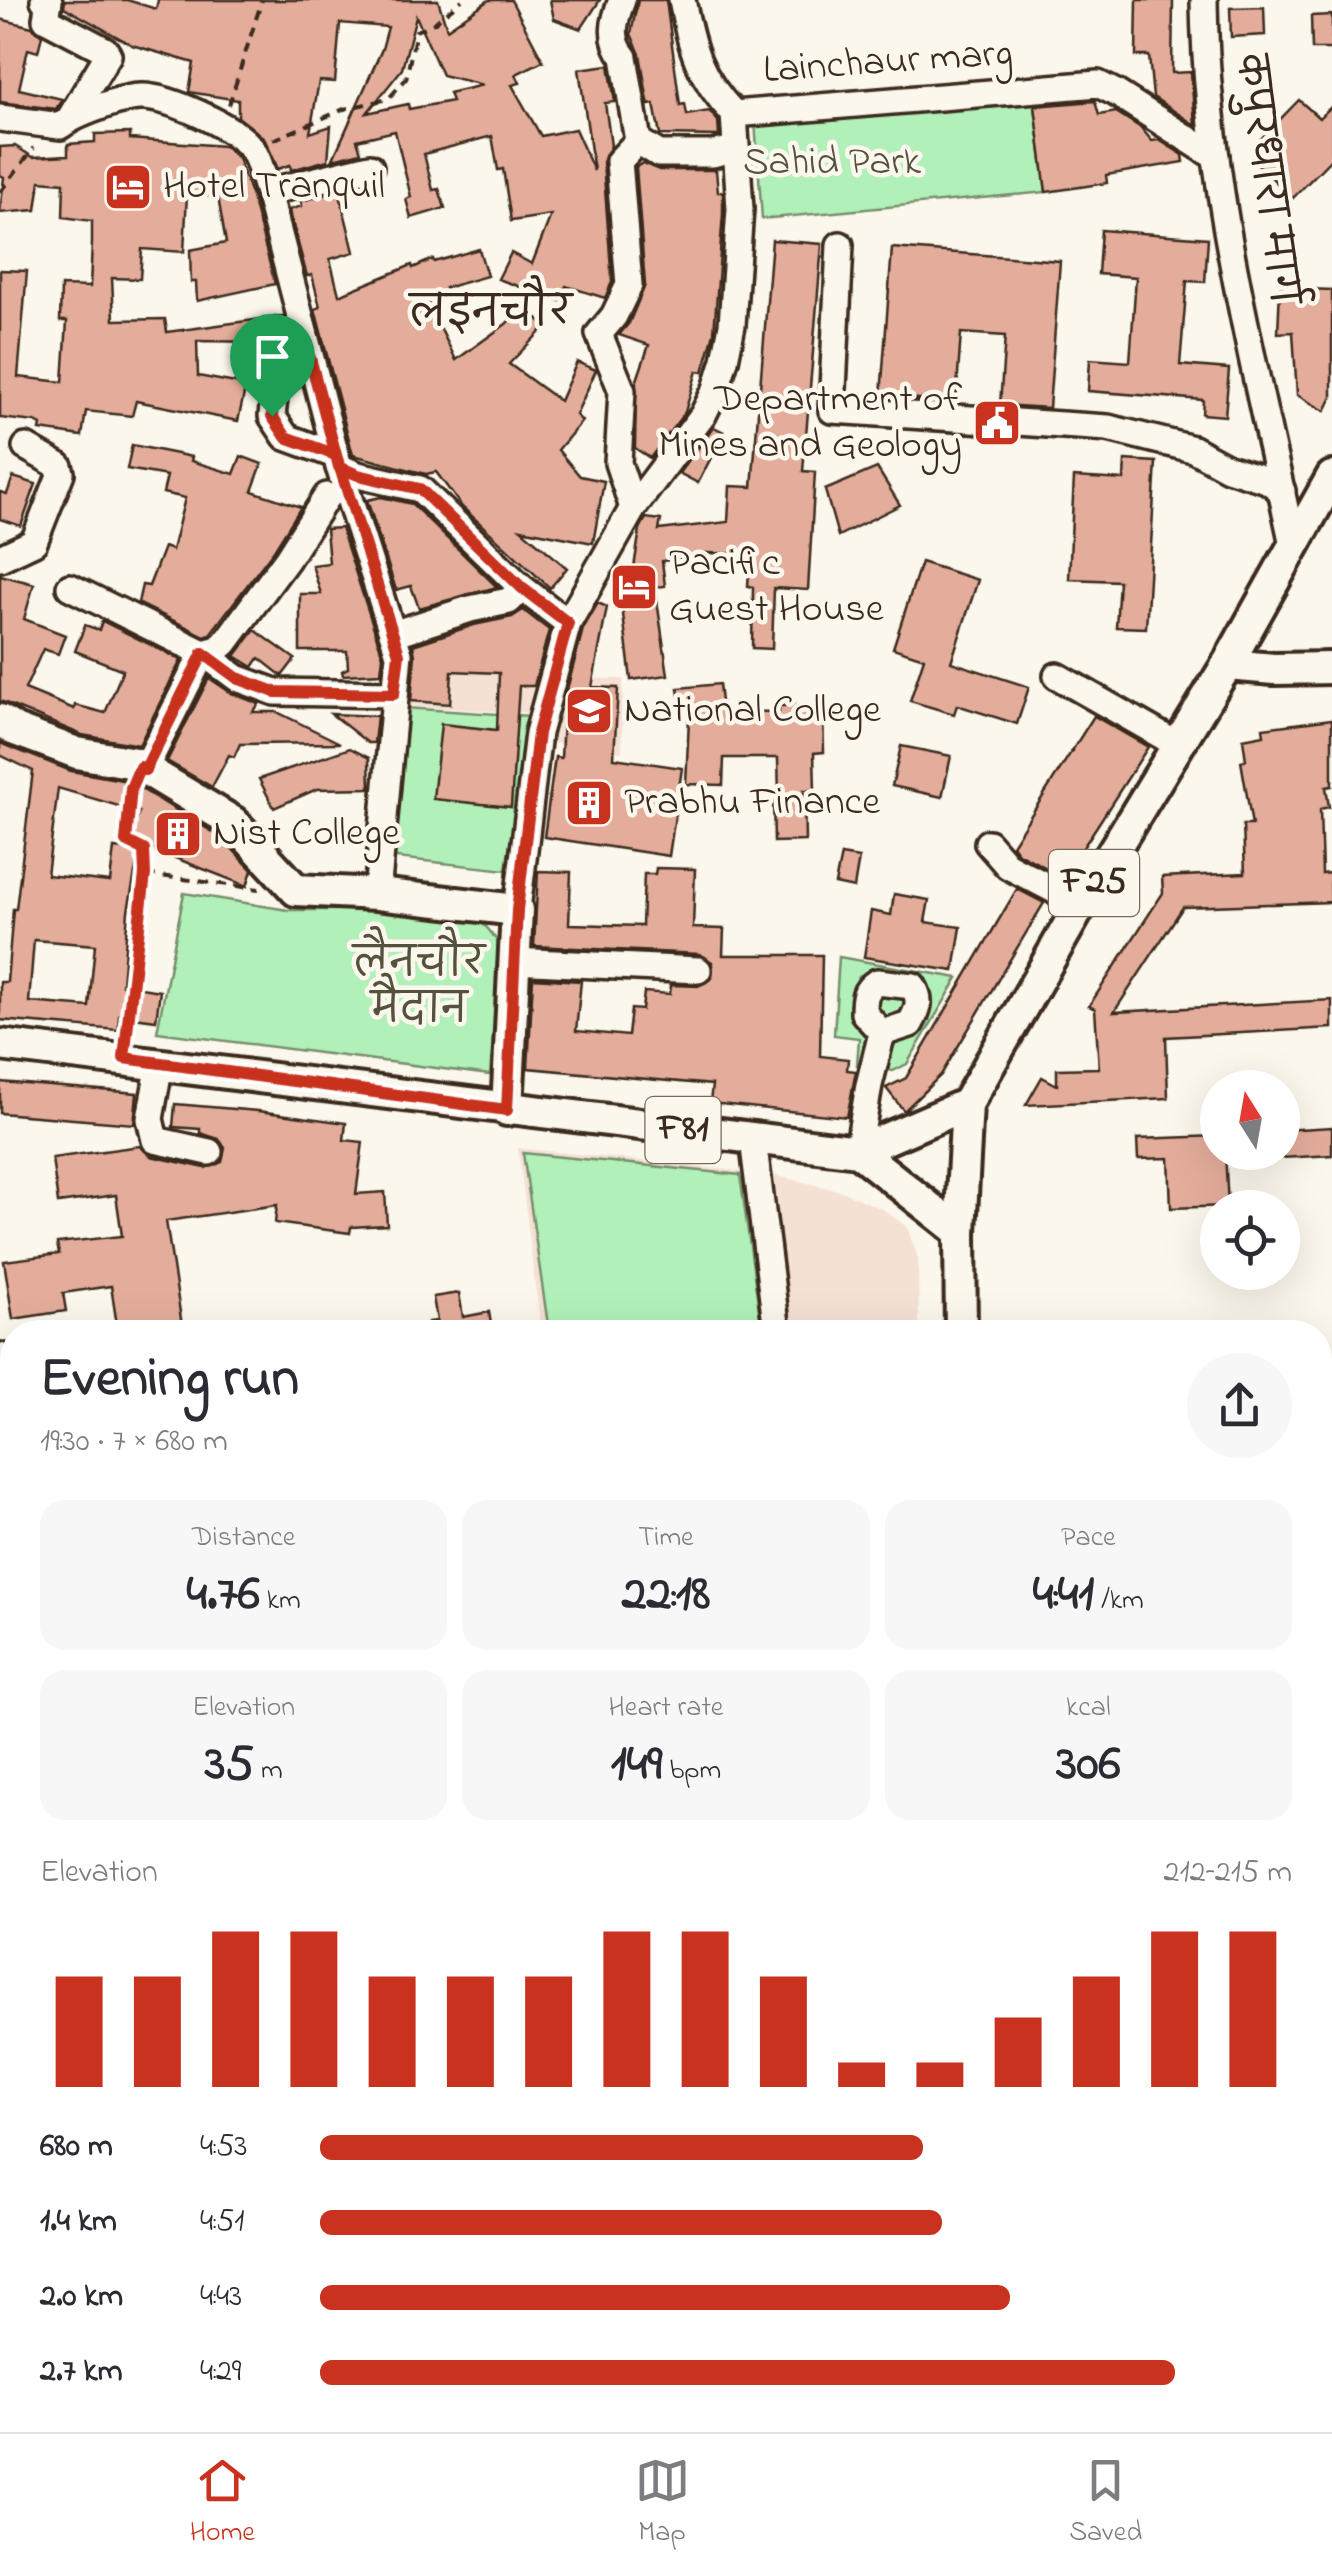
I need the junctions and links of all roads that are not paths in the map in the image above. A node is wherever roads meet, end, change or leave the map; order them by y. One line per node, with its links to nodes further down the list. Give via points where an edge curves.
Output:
1 (622, 0): 8 (street, via 614,22)
2 (682, 0): 5 (street, via 700,69)
3 (1204, 0): 10 (street, कपुरधारा मार्ग)
4 (45, 10): 7 (street, via 108,55)
5 (734, 114): 9 (street, Lainchaur marg); 10 (street, Lainchaur marg, via 1098,84)
6 (0, 118): 7 (street)
7 (64, 122): 12 (street, via 138,96 162,99 236,136)
8 (638, 141): 9 (street, via 659,154); 20 (street, via 618,161 629,285 599,334 622,391 618,463)
9 (736, 148): 20 (street, Lainchaur marg, via 740,209 732,326 716,390)
10 (1216, 157): 18 (street, कपुरधारा मार्ग)
11 (370, 167): 12 (street)
12 (268, 192): 14 (street)
13 (840, 245): 18 (street, via 832,410 1108,428 1193,449)
14 (310, 358): 16 (street); 16 (street, via 274,389 272,416 286,437)
15 (26, 447): 22 (street, via 61,473 34,542)
16 (337, 461): 24 (street, via 358,475 420,489); 26 (street)
17 (1332, 477): 21 (main road, F25)
18 (1282, 491): 21 (street, कपुरधारा मार्ग)
19 (327, 496): 27 (street, via 226,643)
20 (633, 508): 25 (street, Lainchaur marg)
21 (1293, 545): 28 (main road, F25)
22 (0, 558)
23 (70, 588): 27 (street)
24 (522, 588): 25 (street); 26 (street, via 509,602)
25 (568, 623): 38 (street, Lainchaur marg, via 538,733)
26 (393, 634): 31 (street, via 399,654)
27 (203, 653): 31 (street, via 237,678 275,692); 34 (street)
28 (1227, 665): 29 (main road); 33 (main road, F25)
29 (1332, 668)
30 (1057, 676): 33 (street)
31 (394, 694): 36 (street)
32 (0, 720): 34 (main road, via 78,754)
33 (1178, 745): 37 (main road, F25)
34 (143, 768): 36 (main road, via 233,822 296,890)
35 (988, 843): 37 (street, via 1008,866)
36 (377, 894): 38 (main road)
37 (1082, 904): 44 (main road, F25)
38 (517, 910): 39 (main road)
39 (513, 961): 40 (street); 45 (main road)
40 (698, 970)
41 (882, 1033): 47 (street)
42 (0, 1046): 43 (main road, F81)
43 (160, 1064): 45 (main road, F81); 48 (street, via 150,1119 155,1140)
44 (967, 1104): 47 (main road); 49 (main road, F25)
45 (507, 1110): 46 (main road, F81)
46 (753, 1138): 47 (main road, F81); 50 (street)
47 (858, 1151): 49 (main road)
48 (209, 1152)
49 (960, 1232): 51 (main road)
50 (776, 1320)
51 (961, 1320)

